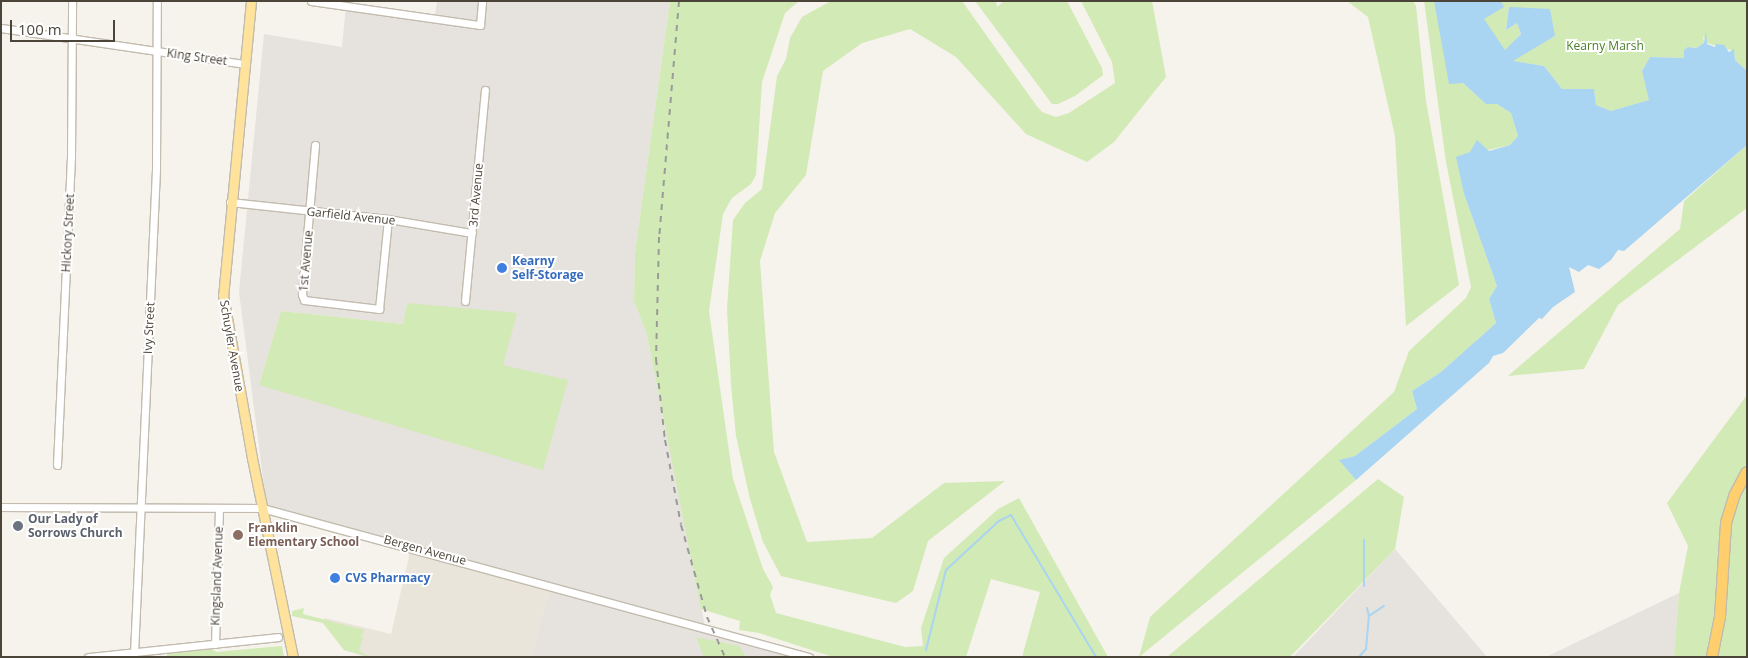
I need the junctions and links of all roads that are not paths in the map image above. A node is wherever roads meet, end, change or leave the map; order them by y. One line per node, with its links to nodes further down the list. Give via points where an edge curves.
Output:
1 (72, 1): 7 (street, Hickory Street)
2 (157, 1): 8 (street, Ivy Street)
3 (251, 1): 9 (main road, Schuyler Avenue)
4 (312, 1): 5 (street, via 480,25)
5 (482, 1)
6 (1, 28): 7 (street, King Street)
7 (71, 37): 8 (street, King Street); 17 (street, Hickory Street, via 71,158)
8 (155, 50): 9 (street, King Street); 20 (street, Ivy Street, via 156,167)
9 (245, 64): 12 (main road, Schuyler Avenue)
10 (485, 90): 15 (street, 3rd Avenue)
11 (315, 145): 13 (street, 1st Avenue)
12 (230, 202): 13 (street, Garfield Avenue); 22 (main road, Schuyler Avenue, via 225,309)
13 (310, 212): 14 (street, Garfield Avenue); 14 (street, 1st Avenue, via 304,300 379,308)
14 (388, 219): 15 (street, Garfield Avenue)
15 (472, 233): 16 (street, 3rd Avenue)
16 (465, 301)
17 (57, 465)
18 (1747, 472): 29 (highway, via 1727,517 1720,617)
19 (1, 508): 20 (street, Bergen Avenue)
20 (140, 508): 21 (street, Bergen Avenue); 25 (street, Ivy Street)
21 (219, 508): 22 (street, Bergen Avenue); 24 (street, Kingsland Avenue)
22 (262, 508): 27 (main road, Schuyler Avenue); 28 (street, Bergen Avenue)
23 (278, 637): 24 (street)
24 (215, 644): 25 (street)
25 (134, 654): 26 (street)
26 (88, 657)
27 (294, 657)
28 (809, 657)
29 (1712, 657)

